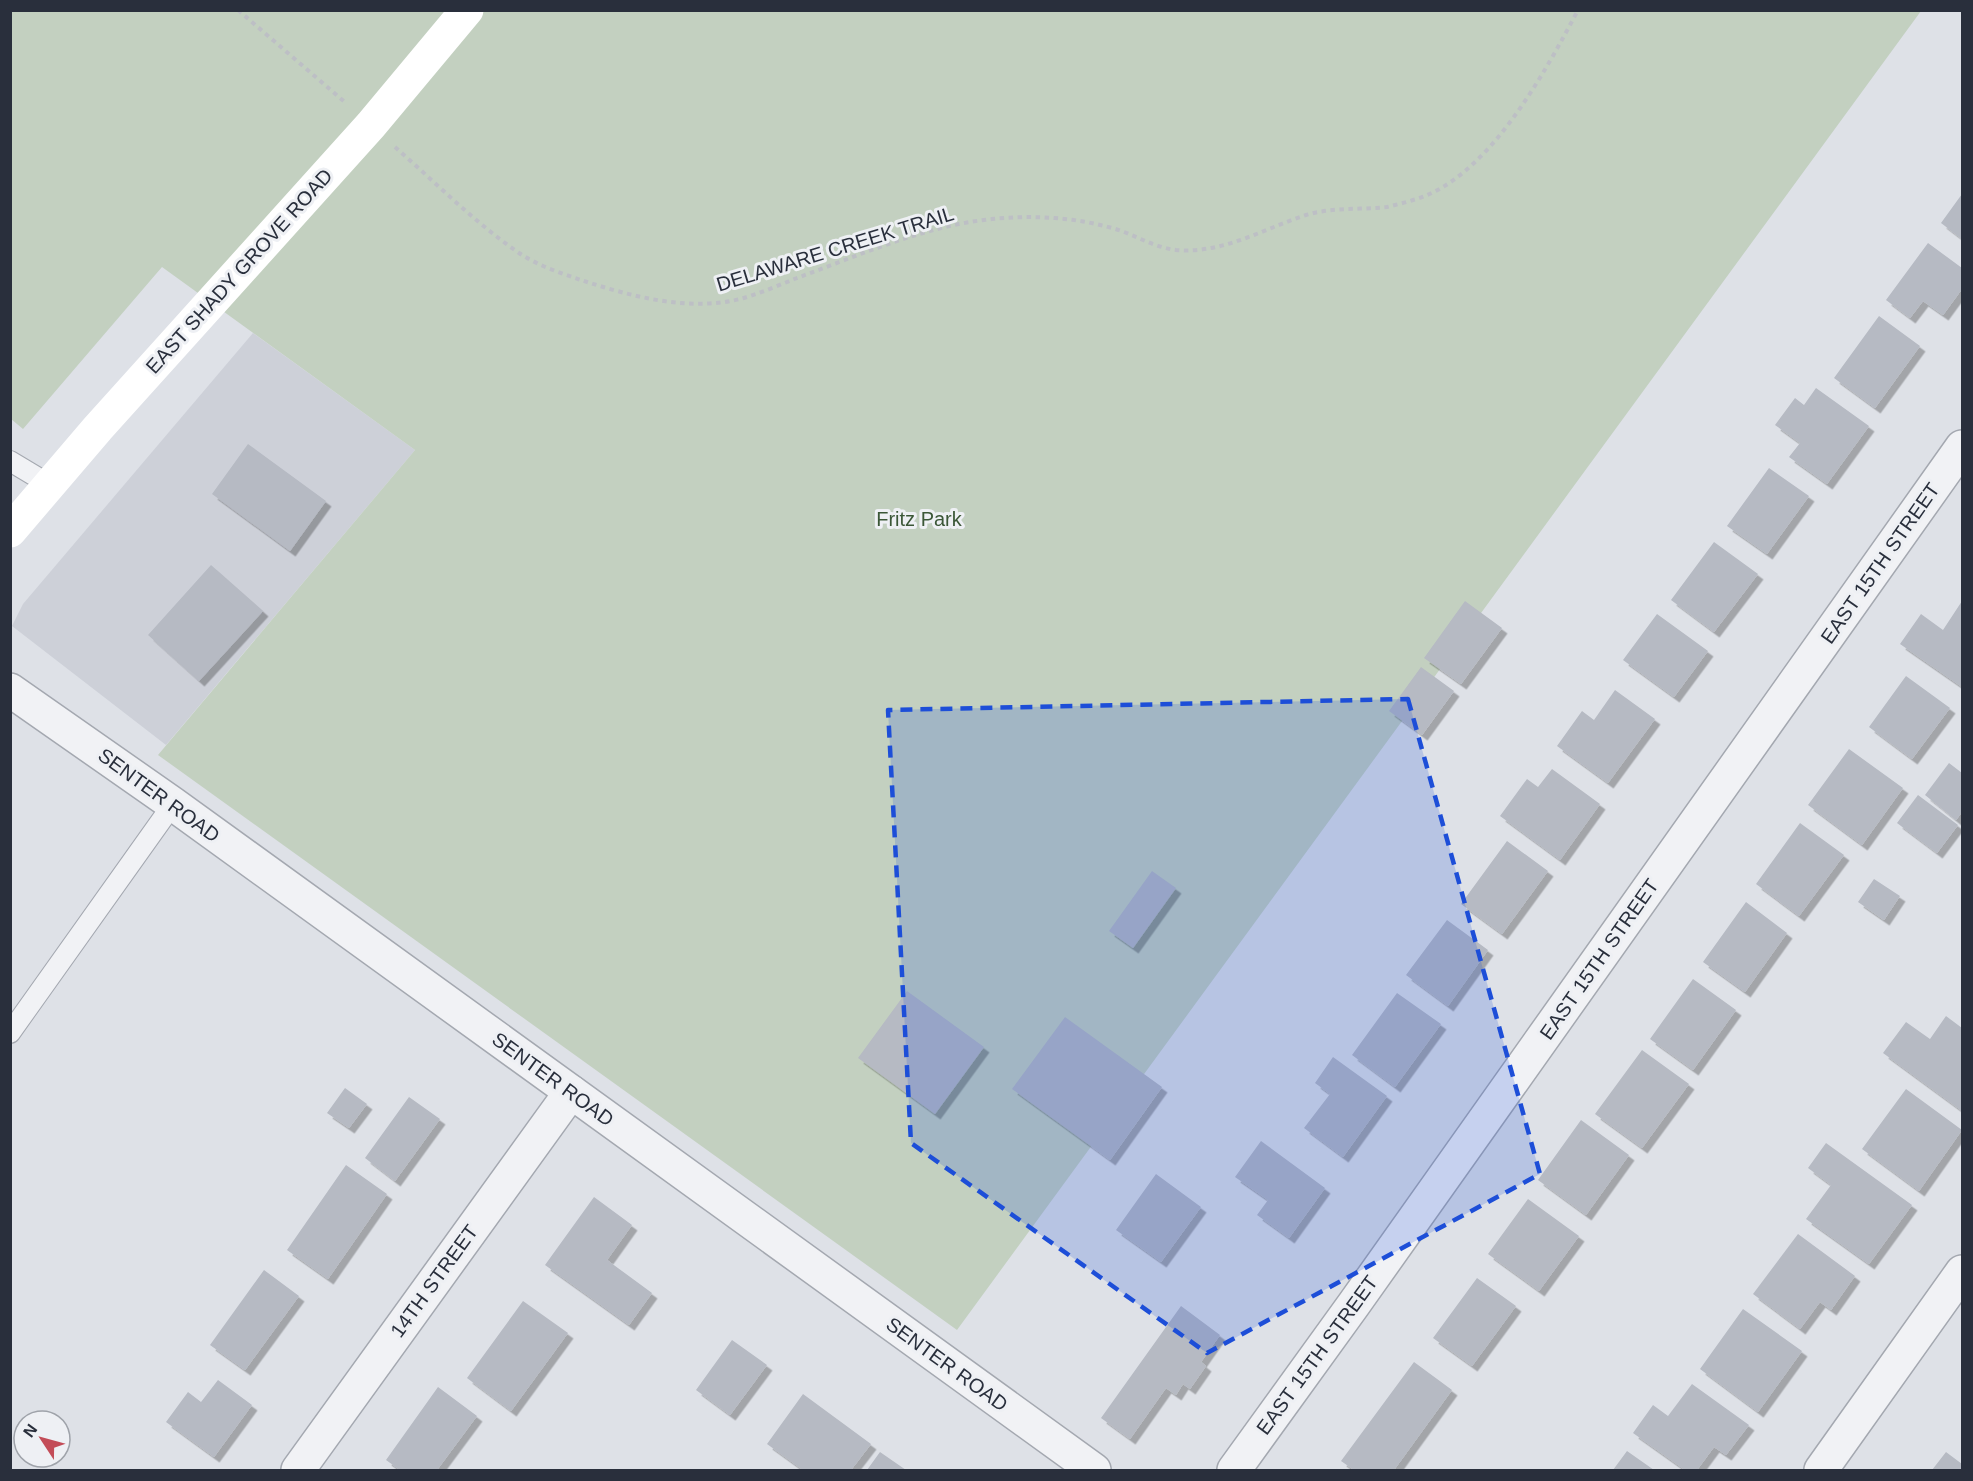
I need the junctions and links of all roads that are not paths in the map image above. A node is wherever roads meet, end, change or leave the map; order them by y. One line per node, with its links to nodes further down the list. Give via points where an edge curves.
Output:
1 (466, 10): 4 (main road, EAST SHADY GROVE ROAD, via 371,125)
2 (1962, 447): 13 (street, EAST 15TH STREET)
3 (10, 461): 4 (lane)
4 (50, 485): 5 (main road, EAST SHADY GROVE ROAD)
5 (10, 531)
6 (10, 690): 7 (street, SENTER ROAD)
7 (173, 804): 8 (lane); 9 (street, SENTER ROAD)
8 (10, 1033)
9 (571, 1092): 11 (street, 14TH STREET); 12 (street, SENTER ROAD)
10 (1962, 1272): 14 (street)
11 (298, 1470)
12 (1094, 1470)
13 (1234, 1470)
14 (1821, 1470)

